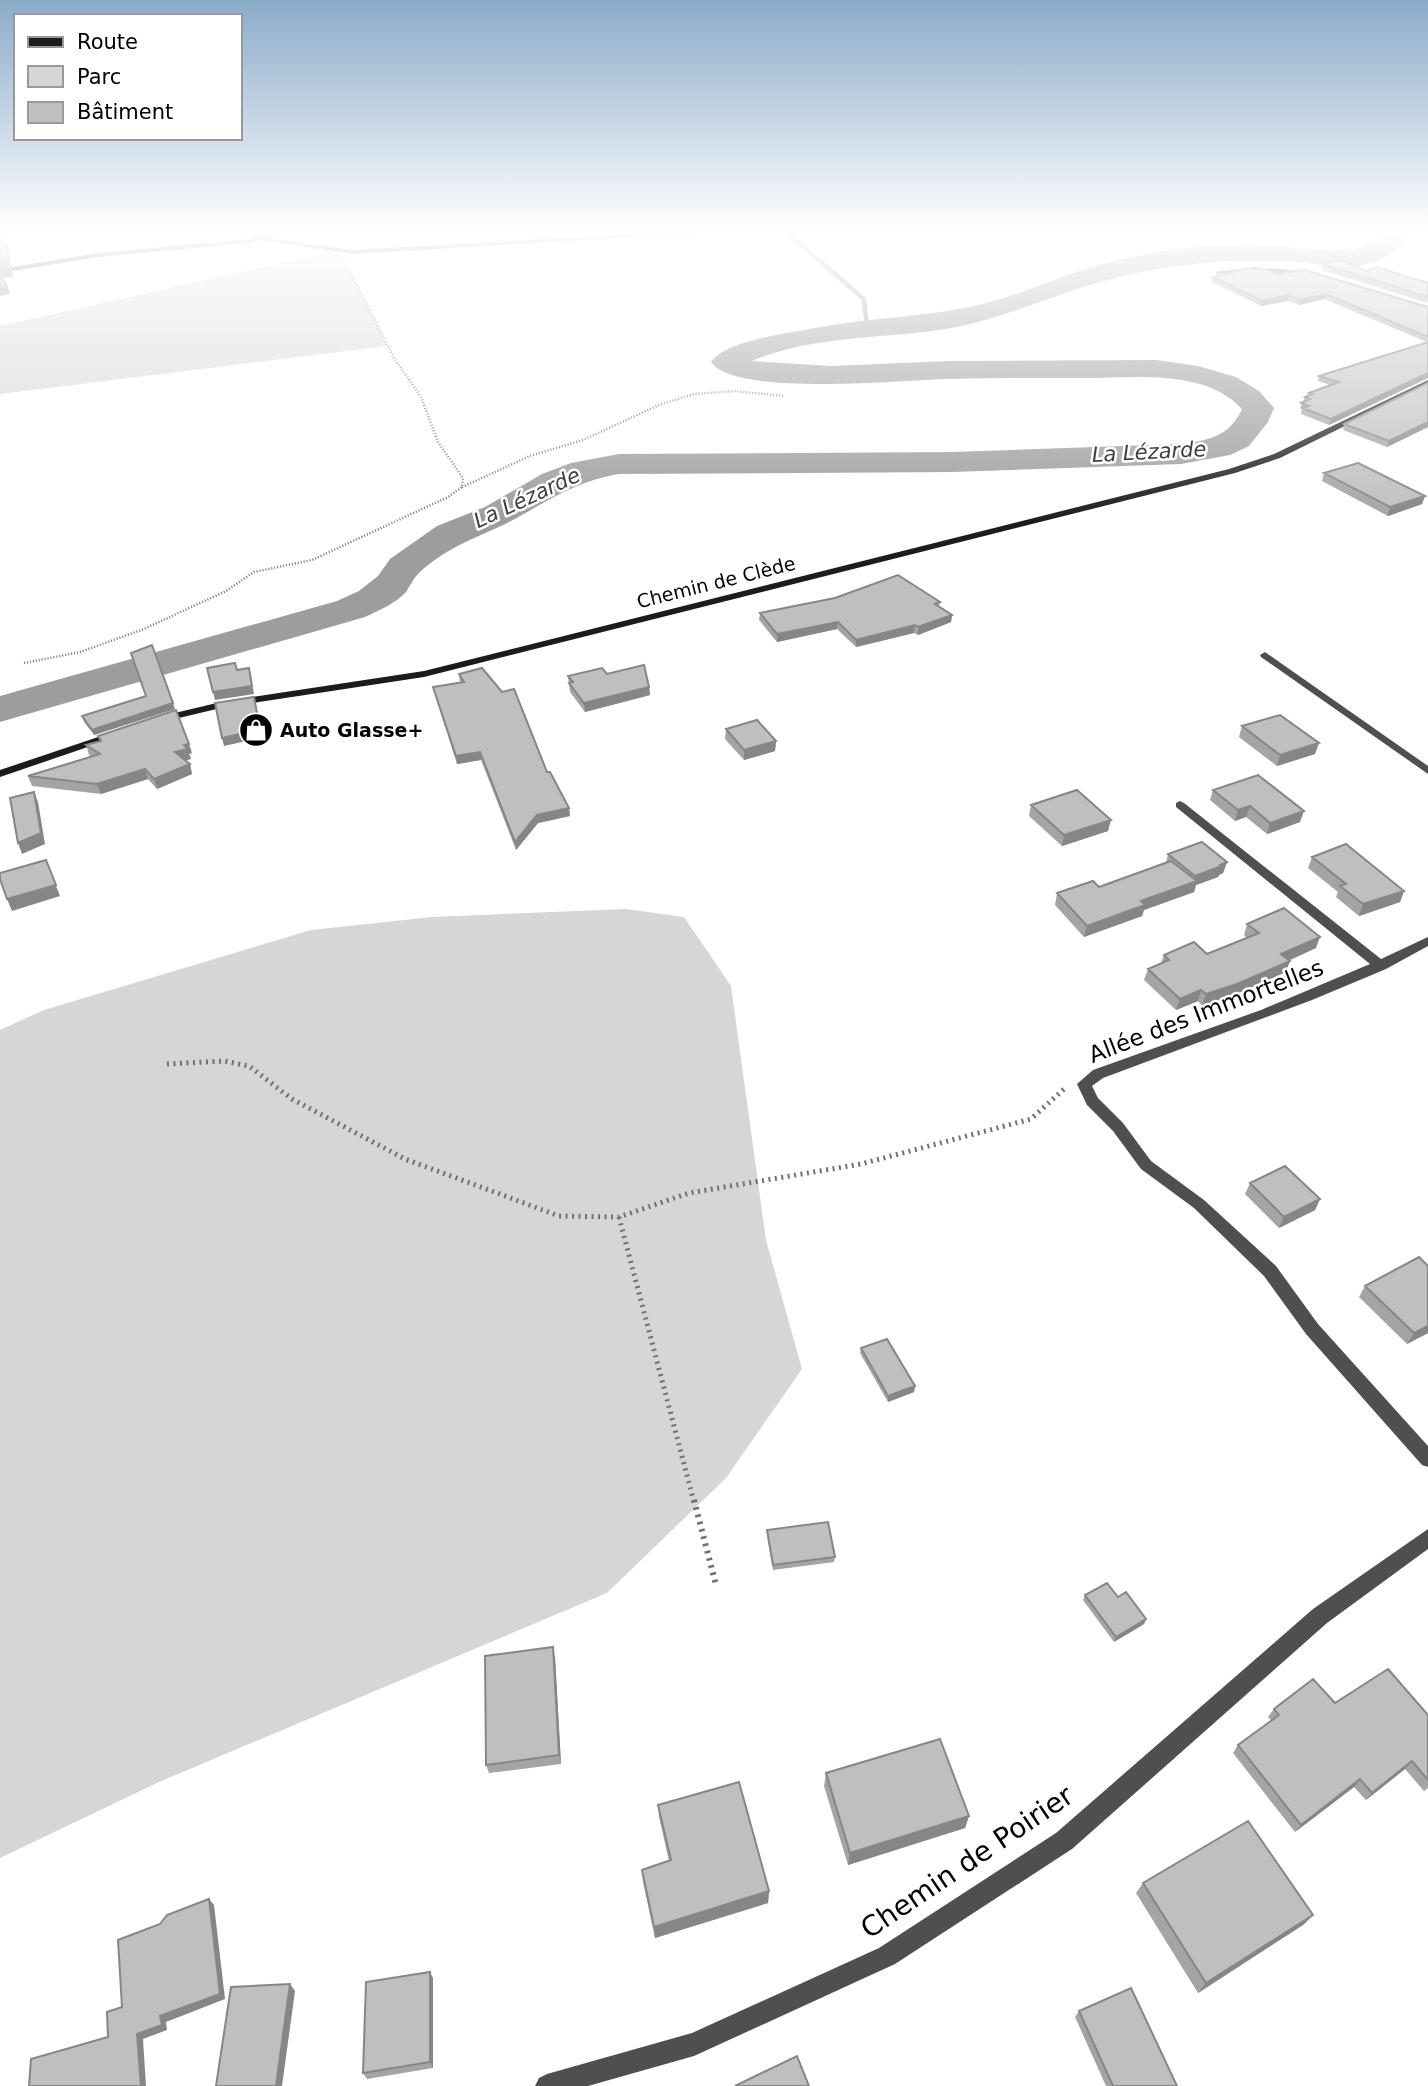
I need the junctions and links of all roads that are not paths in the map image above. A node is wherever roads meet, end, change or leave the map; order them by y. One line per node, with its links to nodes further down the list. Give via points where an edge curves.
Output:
1 (1428, 382): 3 (main road, Chemin de Clède, via 1277,456 1232,471 424,674 225,704)
2 (1265, 655): 5 (street)
3 (145, 724)
4 (132, 729): 6 (main road)
5 (1428, 771)
6 (0, 774)
7 (1180, 805): 9 (street)
8 (1428, 941): 9 (street, Allée des Immortelles)
9 (1381, 965): 10 (street, Allée des Immortelles, via 1266,1014 1098,1074 1084,1084 1092,1101 1146,1165 1199,1204 1270,1271 1311,1329)
10 (1428, 1459)
11 (1428, 1538): 12 (street, Chemin de Poirier, via 1320,1616 1064,1840 887,1956 694,2044)
12 (547, 2086)

